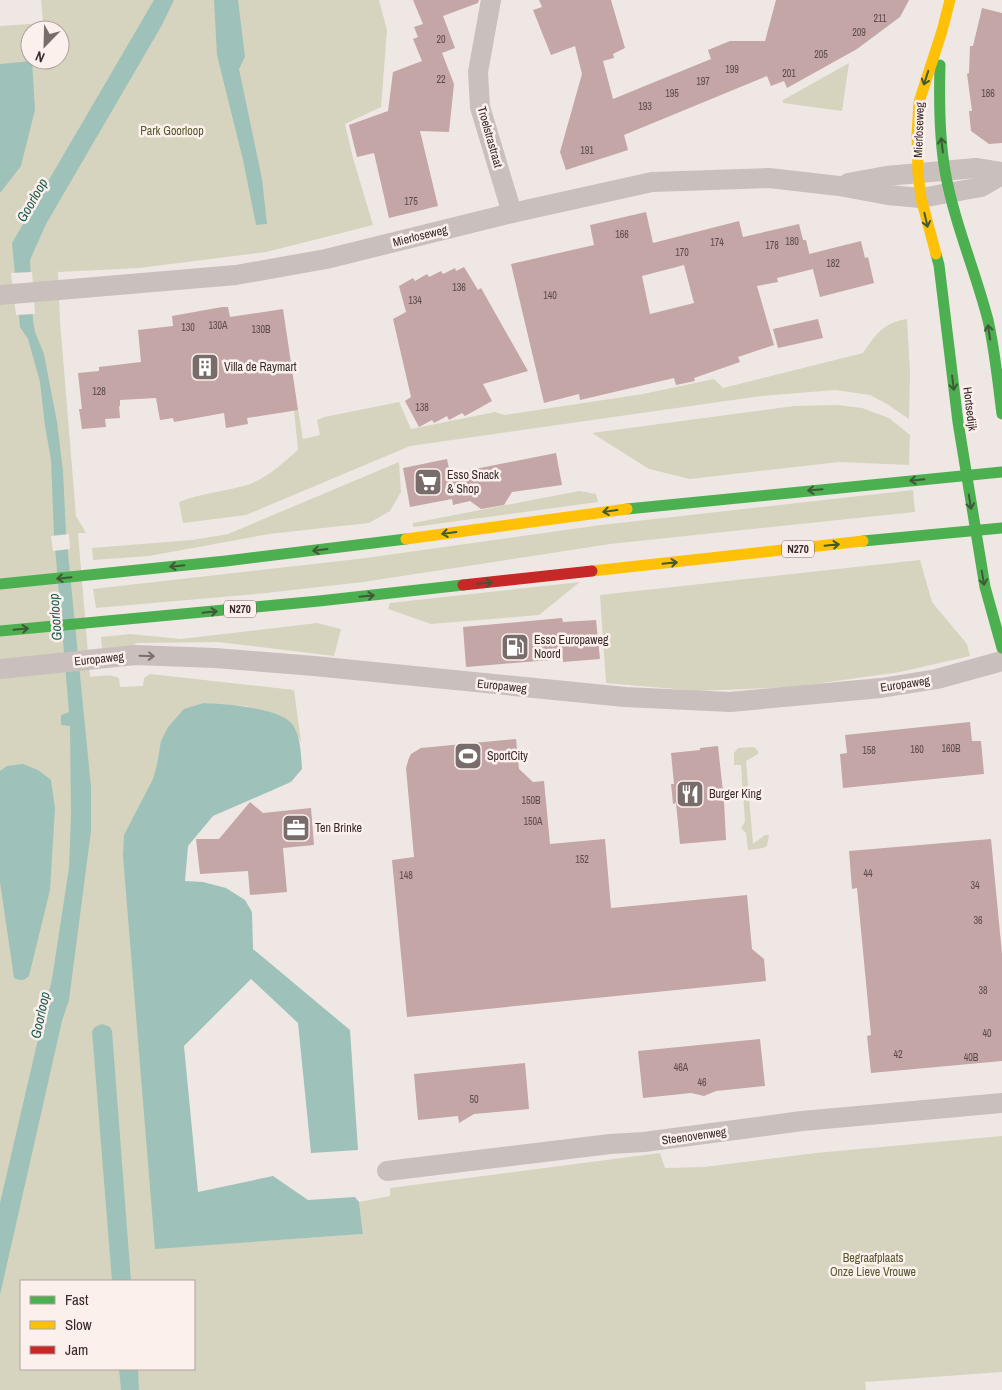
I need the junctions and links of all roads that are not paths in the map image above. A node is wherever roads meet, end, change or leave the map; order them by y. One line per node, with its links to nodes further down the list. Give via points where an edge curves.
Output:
1 (491, 0): 10 (street, Troelstrastraat, via 478,72 480,107)
2 (950, 0): 3 (main road, Mierloseweg)
3 (942, 31): 4 (main road, Mierloseweg, one-way to 3, via 939,98); 5 (main road, Mierloseweg, one-way to 5, via 919,102)
4 (945, 171): 5 (street, Mierloseweg); 6 (street, via 976,168); 8 (main road, Mierloseweg)
5 (918, 173): 7 (street, Mierloseweg); 9 (main road, Hortsedijk)
6 (1002, 173): 8 (street, via 980,187)
7 (839, 186): 9 (street, Mierloseweg); 10 (street, Mierloseweg, via 770,178 652,182)
8 (950, 192): 9 (street, Mierloseweg); 12 (main road, one-way to 8, via 988,321)
9 (921, 198): 14 (main road, Hortsedijk, one-way to 14, via 939,265)
10 (512, 213): 11 (street, Mierloseweg, via 326,259 245,273)
11 (0, 295)
12 (1002, 414)
13 (1002, 472): 14 (main road)
14 (966, 475): 16 (main road, Hortsedijk, one-way to 16); 17 (main road, one-way to 17, via 658,505 368,544)
15 (1002, 528): 16 (main road, N270)
16 (975, 530): 18 (main road, N270, one-way to 16, via 329,600); 19 (main road, Hortsedijk, one-way to 19, via 985,587)
17 (0, 584)
18 (0, 631)
19 (1002, 648)
20 (1002, 661): 21 (street, Europaweg, one-way to 20, via 135,655 215,658 625,697 730,702 881,688 937,679)
21 (0, 669)
22 (1002, 1103): 23 (street, Steenovenweg, via 802,1121)
23 (387, 1171)

